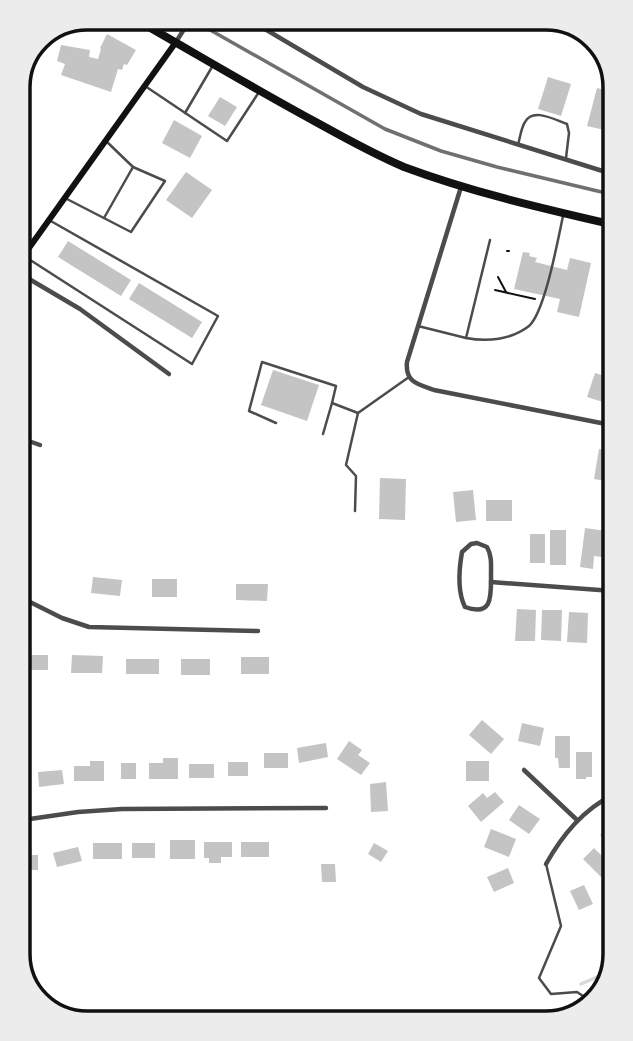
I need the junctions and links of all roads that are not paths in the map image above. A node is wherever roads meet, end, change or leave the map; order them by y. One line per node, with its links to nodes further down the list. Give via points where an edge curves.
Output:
1 (154, 30): 4 (highway)
2 (184, 30): 4 (street)
3 (267, 30): 10 (street, via 394,102)
4 (176, 42): 5 (highway); 6 (main road)
5 (213, 64): 7 (highway); 8 (lane)
6 (145, 86): 8 (lane); 9 (main road)
7 (260, 91): 8 (lane, via 227,141); 14 (highway, via 352,142)
8 (185, 113)
9 (105, 140): 12 (lane); 15 (main road)
10 (518, 145): 11 (street); 11 (lane, via 525,120 542,115 567,124)
11 (566, 160): 13 (street)
12 (133, 167): 17 (lane); 17 (lane, via 165,181 131,232)
13 (603, 171)
14 (461, 186): 16 (highway); 24 (street)
15 (65, 198): 17 (lane); 18 (main road)
16 (564, 213): 19 (highway); 25 (lane, via 554,261 530,325 513,335 486,341)
17 (104, 218)
18 (49, 220): 21 (main road); 22 (lane, via 218,316 192,364)
19 (603, 222)
20 (490, 240): 25 (lane)
21 (30, 246)
22 (30, 265)
23 (30, 280): 26 (street, via 89,315)
24 (418, 326): 25 (lane); 27 (street, via 407,362)
25 (466, 338)
26 (169, 374)
27 (409, 377): 29 (lane); 31 (street, via 434,390)
28 (332, 403): 29 (lane); 30 (lane, via 336,386 262,362 249,411); 32 (lane)
29 (358, 413): 35 (lane, via 346,465 356,476)
30 (276, 423)
31 (603, 423)
32 (323, 433)
33 (30, 442): 34 (street)
34 (40, 445)
35 (355, 512)
36 (491, 582): 36 (street, via 490,552 482,544 471,544 460,560 465,607 482,610 488,605); 37 (street)
37 (603, 590)
38 (30, 602): 39 (street, via 89,627)
39 (258, 631)
40 (524, 770): 44 (street)
41 (603, 800): 44 (street)
42 (326, 808): 43 (street, via 122,809)
43 (30, 819)
44 (577, 820): 45 (street)
45 (546, 864): 46 (lane, via 561,926 539,978 551,994 577,992)
46 (584, 997)

